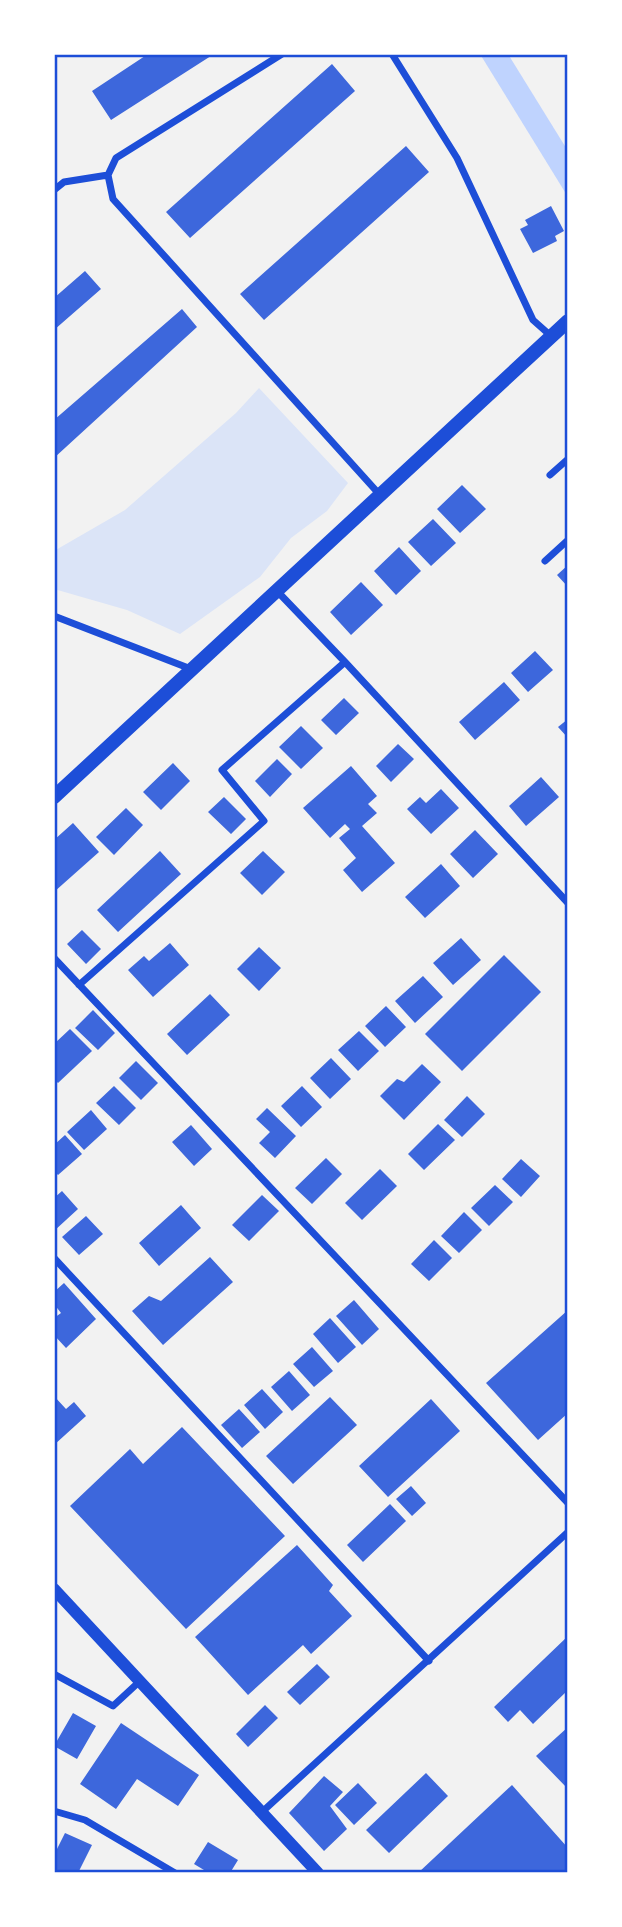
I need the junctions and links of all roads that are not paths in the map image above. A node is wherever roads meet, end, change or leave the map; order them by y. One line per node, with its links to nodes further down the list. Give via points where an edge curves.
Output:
1 (282, 54): 3 (street, via 116,158)
2 (392, 54): 6 (street, via 457,158 533,320)
3 (108, 175): 4 (street, via 64,182); 9 (street, via 113,199)
4 (54, 190)
5 (568, 321): 6 (main road)
6 (551, 336): 9 (main road)
7 (568, 459): 8 (street)
8 (550, 475)
9 (380, 495): 12 (main road)
10 (568, 540): 11 (street)
11 (545, 561)
12 (276, 591): 14 (street); 15 (main road)
13 (54, 616): 15 (street)
14 (345, 662): 17 (street); 19 (street, via 222,769 264,821)
15 (191, 670): 16 (main road)
16 (54, 797)
17 (568, 903)
18 (54, 958): 19 (street)
19 (79, 985): 21 (street)
20 (54, 1258): 24 (street)
21 (568, 1503)
22 (568, 1532): 24 (street)
23 (54, 1588): 26 (street)
24 (429, 1661): 28 (street)
25 (54, 1674): 26 (street, via 113,1706)
26 (141, 1681): 28 (street)
27 (54, 1811): 29 (street, via 85,1819)
28 (262, 1812): 30 (street)
29 (175, 1873)
30 (318, 1873)

